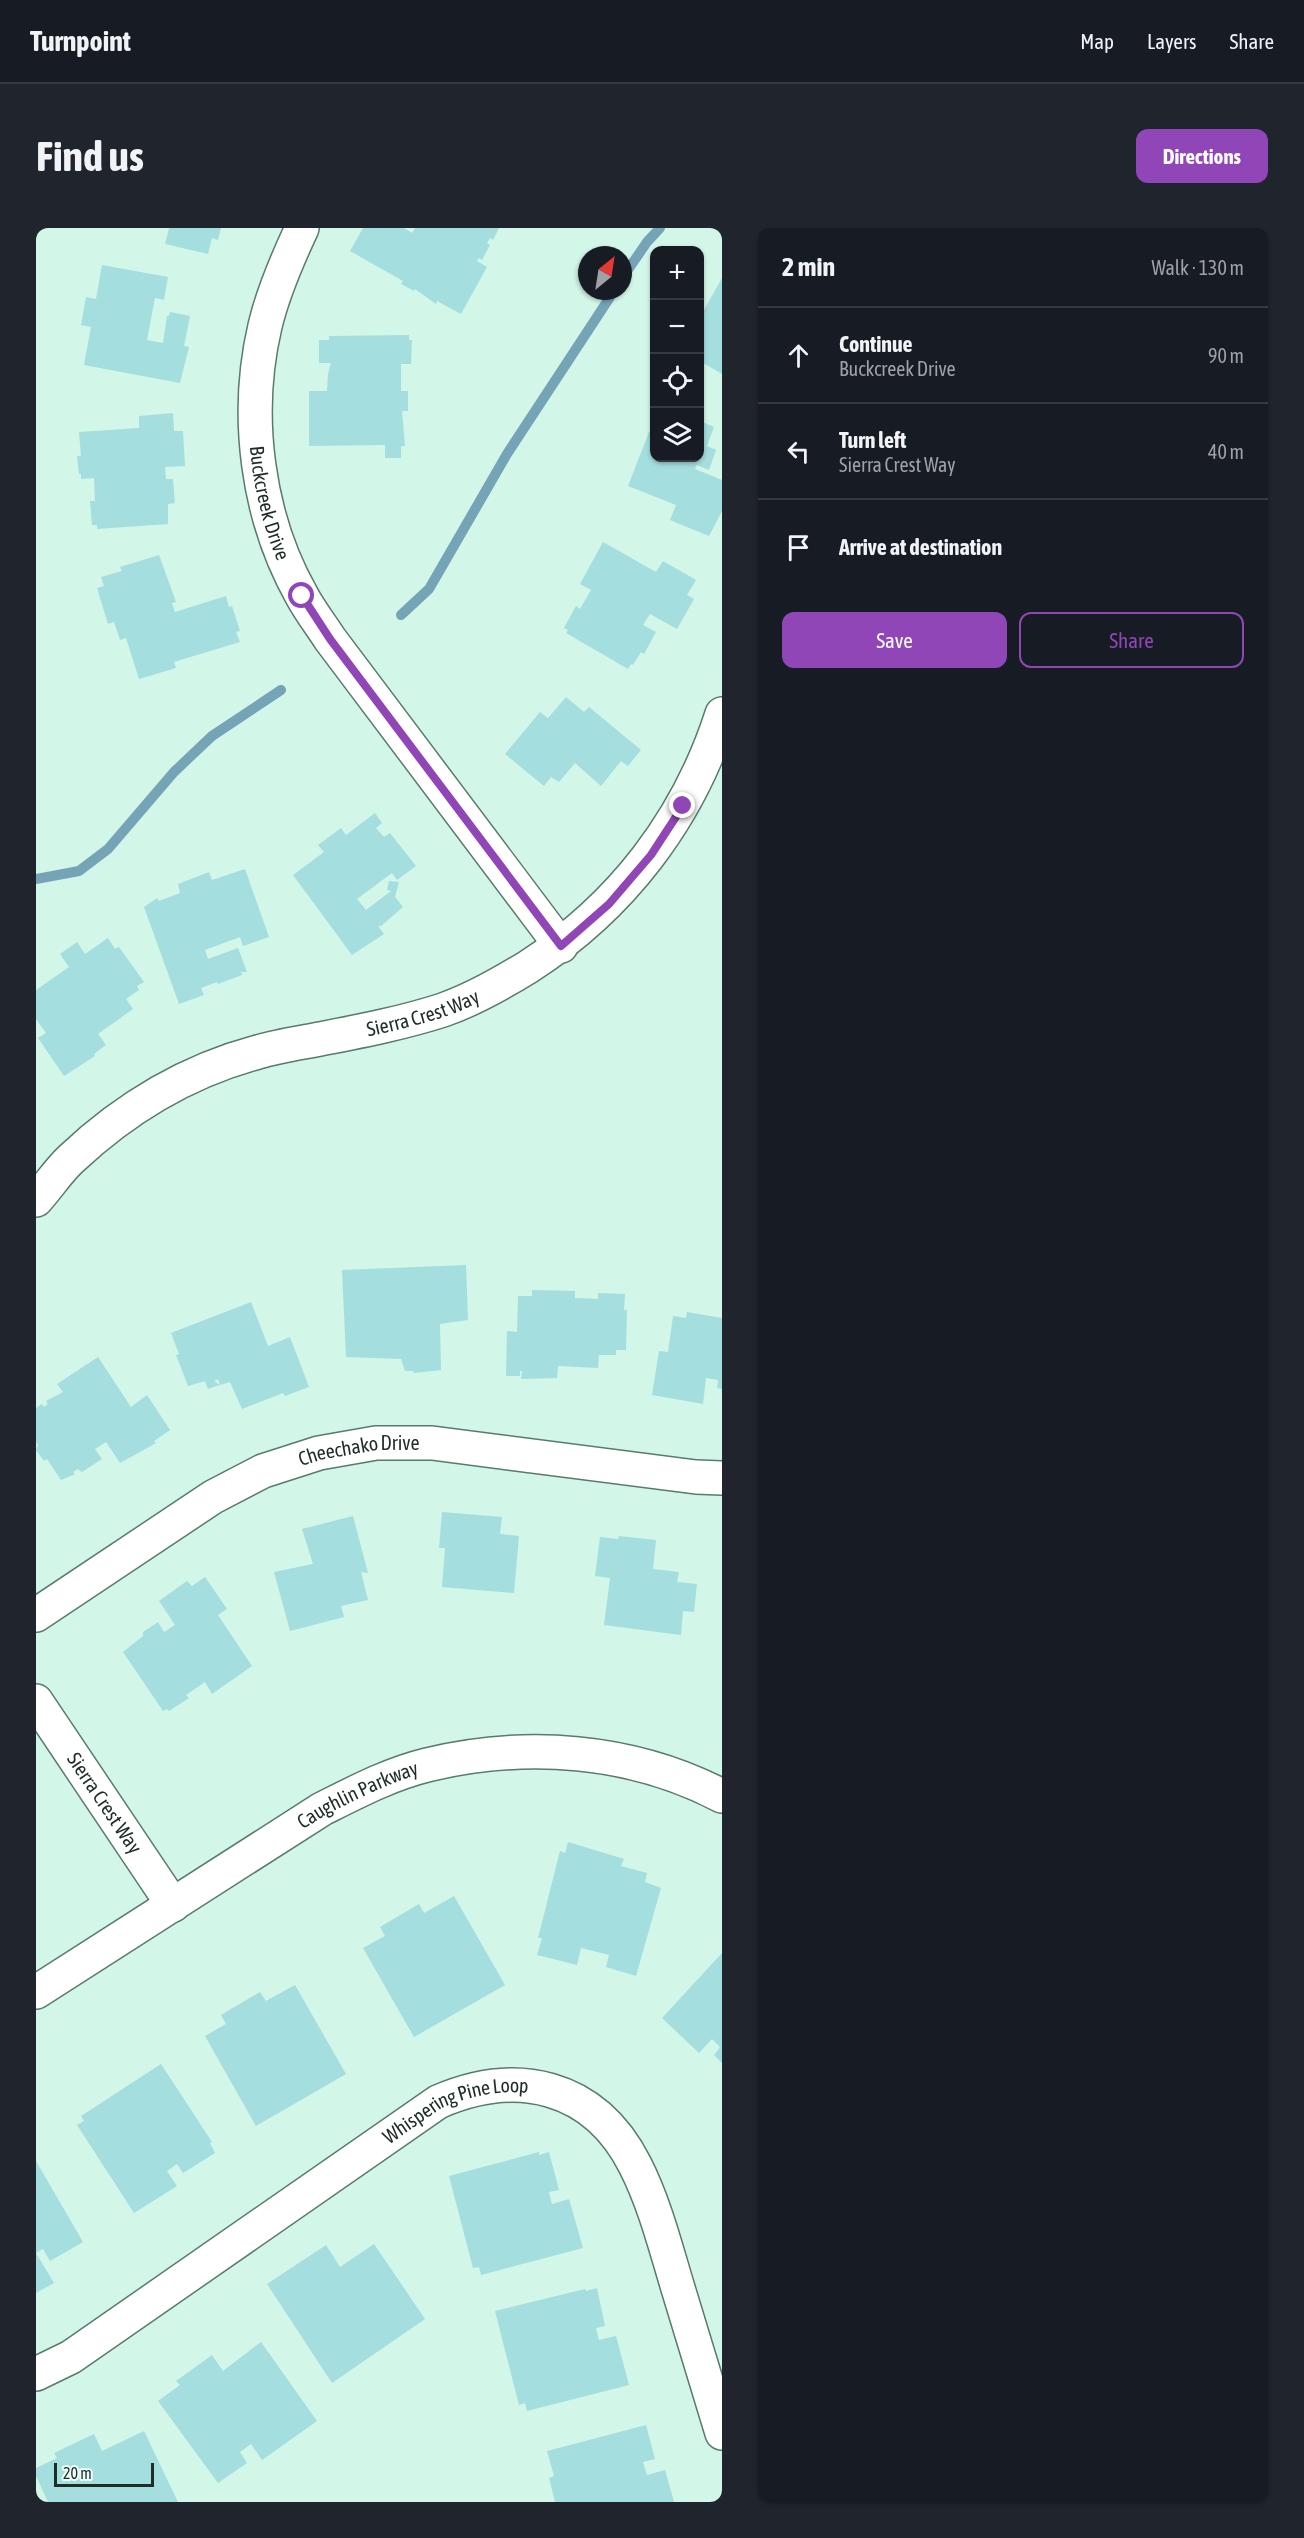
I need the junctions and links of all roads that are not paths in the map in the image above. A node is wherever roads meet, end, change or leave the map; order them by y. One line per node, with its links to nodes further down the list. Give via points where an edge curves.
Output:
1 (302, 228): 3 (street, Buckcreek Drive, via 267,316 255,394 258,456 280,549 302,596 330,639)
2 (722, 714): 3 (street, Sierra Crest Way, via 710,750 683,806 651,855 609,904)
3 (561, 946): 4 (street, Sierra Crest Way, via 505,981 446,1009 380,1028 258,1051 206,1069 157,1093 114,1121 70,1160)
4 (36, 1200)
5 (722, 1478): 6 (street, Cheechako Drive, via 696,1478 432,1443 376,1443 319,1453 263,1471 213,1497)
6 (36, 1615)
7 (36, 1701): 9 (street, Sierra Crest Way)
8 (722, 1796): 9 (street, Caughlin Parkway, via 652,1768 592,1755 532,1751 468,1757 426,1766 371,1785 322,1809)
9 (173, 1905): 10 (street, Caughlin Parkway)
10 (36, 1992)
11 (36, 2374): 12 (street, Whispering Pine Loop, via 71,2356 438,2102 470,2090 516,2084 540,2087 582,2106 611,2129 630,2157 667,2251)
12 (722, 2433)

